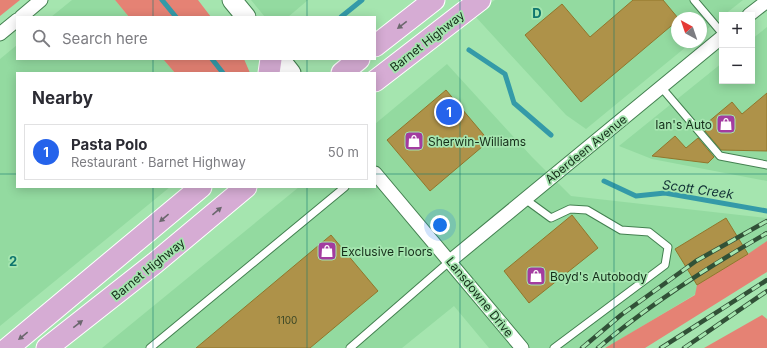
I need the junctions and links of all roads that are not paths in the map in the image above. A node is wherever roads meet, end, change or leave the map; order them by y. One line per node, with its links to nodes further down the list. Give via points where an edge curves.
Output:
1 (41, 0): 8 (street)
2 (232, 0): 9 (street)
3 (434, 0): 14 (main road, one-way to 14)
4 (480, 0): 21 (main road, Barnet Highway)
5 (694, 0): 11 (lane)
6 (767, 0): 7 (street)
7 (753, 12)
8 (22, 16)
9 (245, 16)
10 (16, 21): 12 (street)
11 (719, 29)
12 (0, 34)
13 (719, 39): 22 (street, Aberdeen Avenue)
14 (376, 45)
15 (271, 60): 18 (main road)
16 (281, 60): 19 (street)
17 (358, 60): 20 (main road)
18 (270, 72)
19 (290, 72)
20 (343, 72)
21 (376, 83)
22 (661, 87): 23 (lane, via 720,156); 28 (street, Aberdeen Avenue)
23 (767, 165)
24 (376, 174): 29 (street, Lansdowne Drive)
25 (199, 188): 30 (main road, one-way to 30)
26 (245, 188): 31 (main road, Barnet Highway, one-way to 26, via 150,268)
27 (345, 188): 32 (lane)
28 (525, 199): 29 (street, Aberdeen Avenue); 35 (lane, via 551,218 570,209 587,210 621,230 649,232 668,247 664,265)
29 (450, 262): 33 (lane); 34 (street, Lansdowne Drive)
30 (8, 348)
31 (47, 348)
32 (150, 348)
33 (350, 348)
34 (522, 348)
35 (554, 348)

